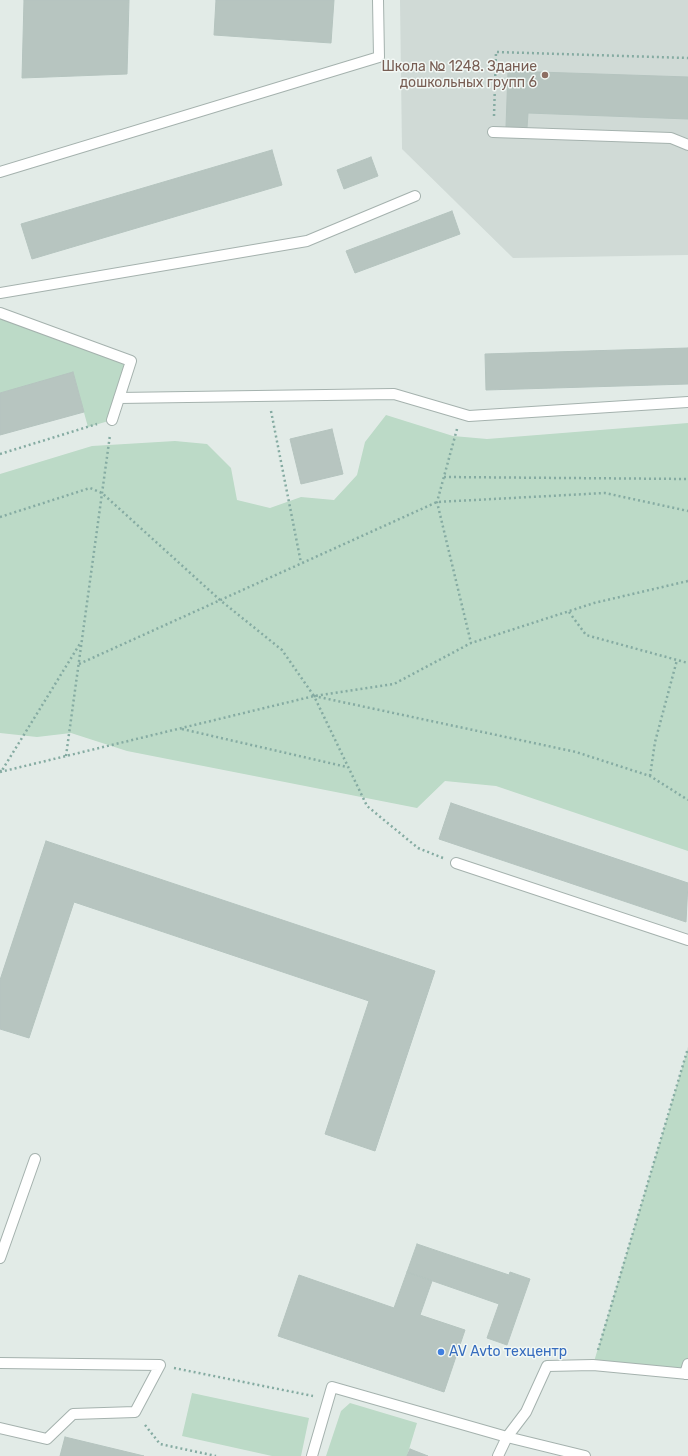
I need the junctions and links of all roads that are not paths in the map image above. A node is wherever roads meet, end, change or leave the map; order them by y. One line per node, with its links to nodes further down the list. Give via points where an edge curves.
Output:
1 (378, 0): 4 (lane, via 379,57)
2 (493, 132): 3 (lane, via 671,138)
3 (688, 145)
4 (0, 172)
5 (415, 196): 6 (lane, via 307,241)
6 (0, 293)
7 (0, 313): 8 (lane, via 131,361)
8 (119, 398): 9 (lane, via 394,394 469,416); 10 (lane)
9 (688, 402)
10 (112, 420)
11 (456, 863): 12 (lane)
12 (688, 940)
13 (35, 1159): 14 (lane)
14 (0, 1258)
15 (0, 1363): 17 (lane, via 160,1365 135,1412 73,1414 47,1439)
16 (687, 1371): 18 (lane, via 593,1365 547,1366 526,1412)
17 (0, 1428)
18 (507, 1437): 19 (lane, via 332,1387); 20 (lane); 21 (lane)
19 (312, 1456)
20 (498, 1456)
21 (585, 1456)

